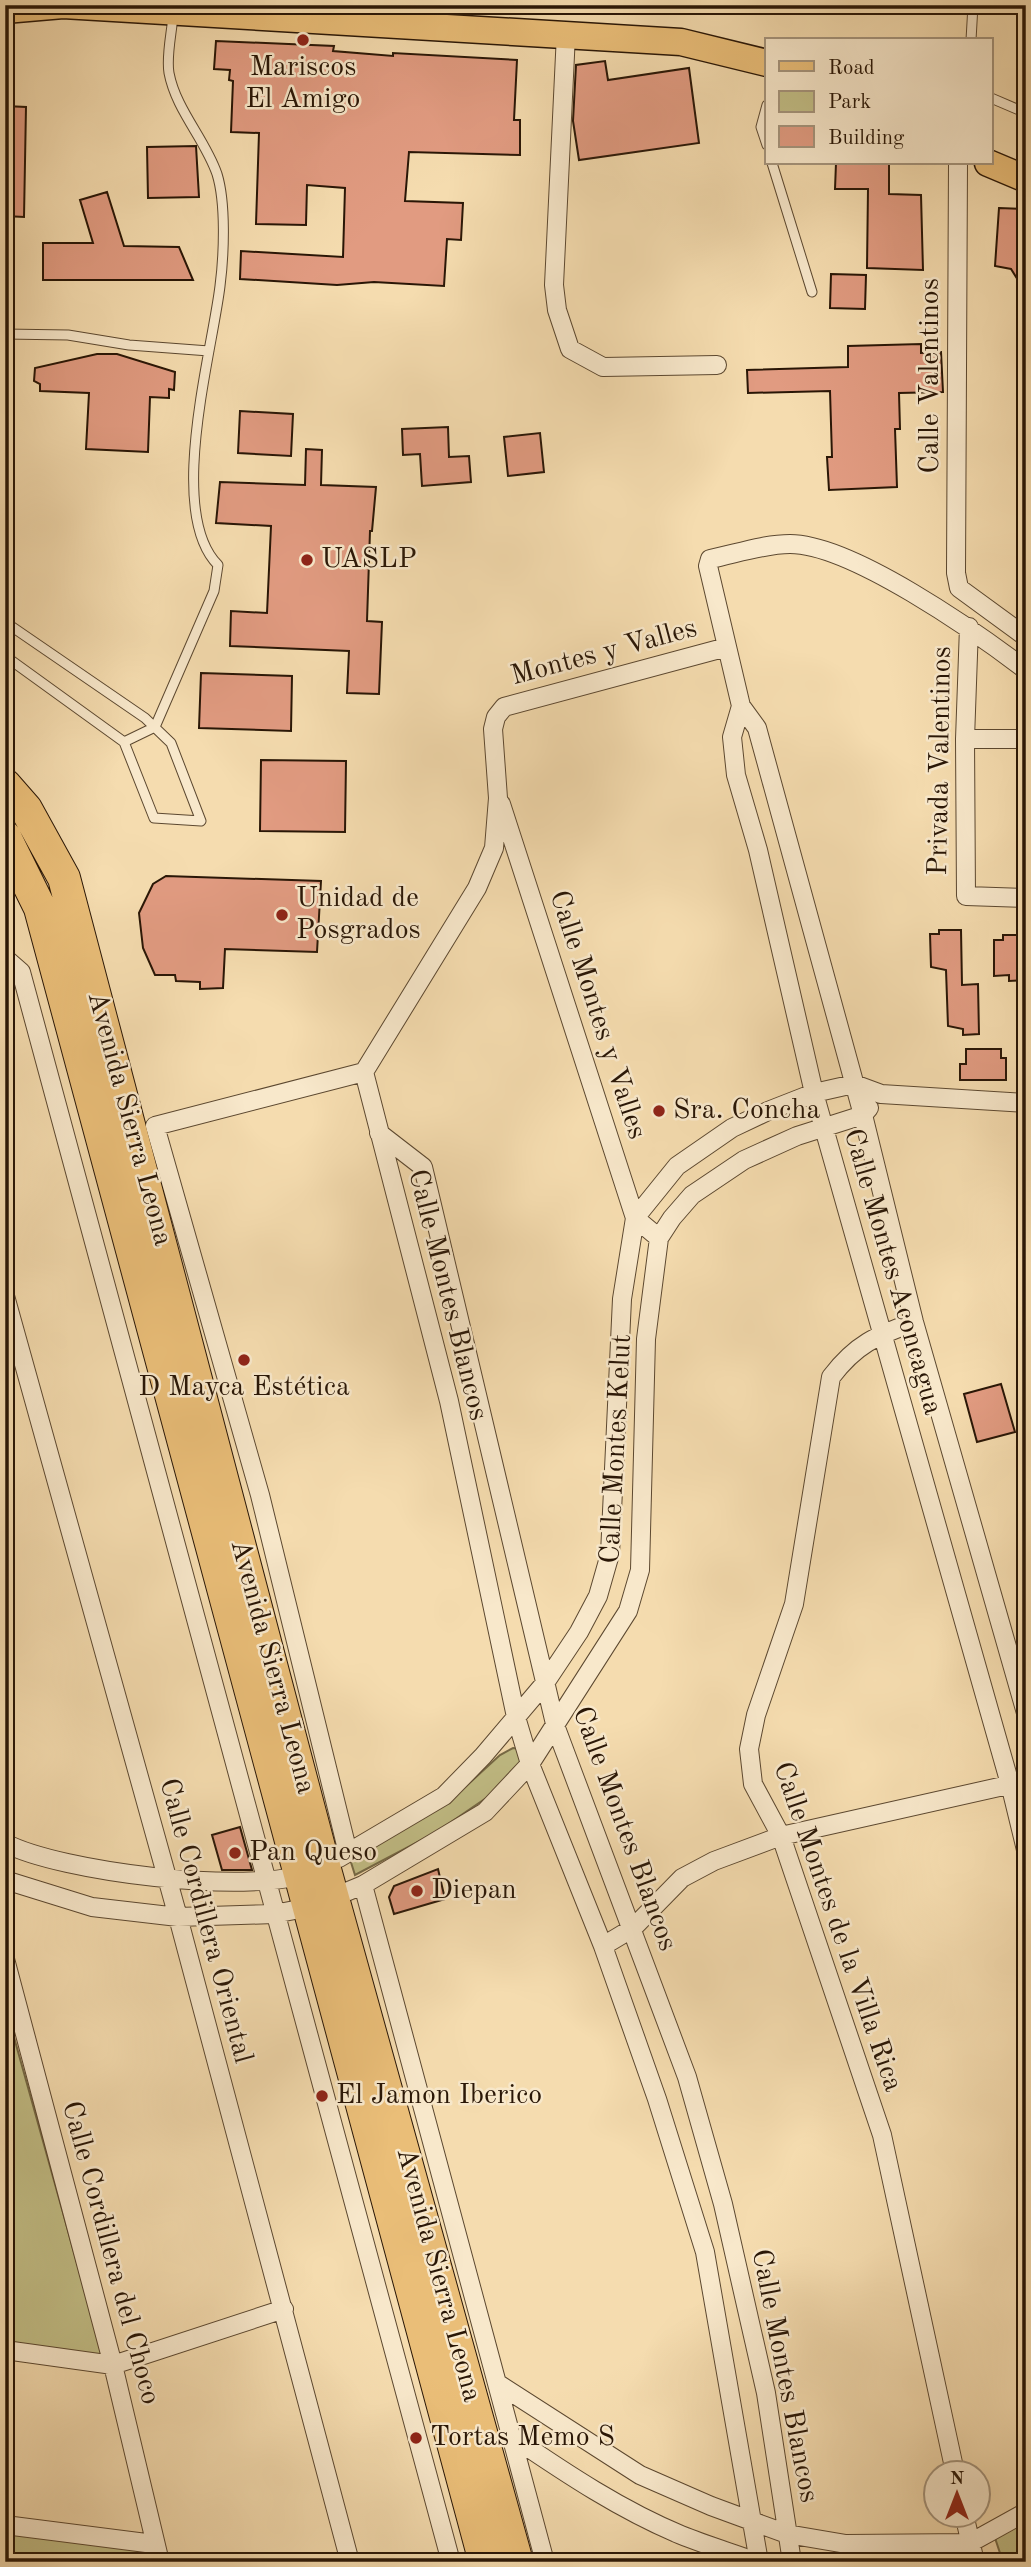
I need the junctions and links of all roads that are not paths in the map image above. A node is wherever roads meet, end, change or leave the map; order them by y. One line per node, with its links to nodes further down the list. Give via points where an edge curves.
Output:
1 (973, 5): 5 (lane)
2 (5, 10): 3 (main road, via 63,5)
3 (173, 14): 4 (main road); 17 (lane, via 169,72 217,175 221,211 220,284)
4 (566, 34): 6 (main road, via 681,42); 18 (street, via 554,285 570,349 603,367)
5 (971, 38)
6 (765, 63)
7 (992, 98): 9 (lane)
8 (765, 112): 10 (lane, via 761,127)
9 (1026, 113)
10 (765, 139)
11 (772, 164): 15 (lane)
12 (958, 164): 21 (street, Calle Valentinos, via 956,573 959,588)
13 (990, 164): 14 (main road)
14 (1026, 179)
15 (812, 292)
16 (5, 334): 17 (lane, via 68,335)
17 (209, 351): 26 (lane, via 199,403 195,522 207,555 218,565 214,590)
18 (717, 365)
19 (5, 622): 26 (lane)
20 (969, 627): 22 (street, Calle Montes Aconcagua, via 849,559 820,548 790,544 710,559); 24 (street); 27 (street, Privada Valentinos)
21 (1026, 637)
22 (727, 647): 25 (street, Calle Montes Aconcagua); 31 (street, Montes y Valles, via 504,707 493,729)
23 (5, 656): 29 (lane)
24 (1026, 670)
25 (741, 706): 33 (street, Calle Montes Aconcagua, via 757,728); 34 (street, Calle Montes Aconcagua, via 733,750)
26 (155, 727): 29 (lane); 29 (lane, via 171,743 201,821 154,818)
27 (965, 739): 28 (street); 35 (street, Privada Valentinos, via 966,896)
28 (1026, 739)
29 (124, 742)
30 (5, 785): 50 (highway, Avenida Sierra Leona, via 26,809 64,878)
31 (498, 798): 37 (street, via 494,848 477,888); 45 (street, Calle Montes y Valles)
32 (5, 837): 50 (highway, Avenida Sierra Leona, via 40,908)
33 (790, 844): 34 (street); 38 (street, Calle Montes Aconcagua)
34 (758, 850): 39 (street, Calle Montes Aconcagua)
35 (1026, 898)
36 (5, 958): 63 (street, via 21,972)
37 (364, 1073): 44 (street, Calle Montes Blancos); 60 (street, Avenida Sierra Leona, via 155,1126 260,1495)
38 (854, 1084): 39 (street, Calle Montes Kelut); 40 (street); 42 (street, Calle Montes Aconcagua)
39 (814, 1093): 43 (street, Calle Montes Aconcagua); 45 (street, Calle Montes Kelut, via 732,1128 697,1151 677,1166)
40 (881, 1094): 41 (street); 42 (street)
41 (1026, 1103)
42 (863, 1115): 43 (street, Calle Montes Kelut); 48 (street, Calle Montes Aconcagua)
43 (824, 1129): 46 (street, Calle Montes Kelut, via 744,1160 692,1195); 49 (street, Calle Montes Aconcagua)
44 (379, 1133): 51 (street, Calle Montes Blancos, via 424,1167); 53 (street, Calle Montes Blancos, via 449,1401)
45 (635, 1218): 46 (street); 51 (street, Calle Montes Kelut, via 622,1299 610,1554 598,1596)
46 (659, 1238): 54 (street, Calle Montes Kelut, via 646,1339 640,1570 628,1611)
47 (5, 1296): 61 (street, Calle Cordillera Oriental)
48 (914, 1322): 49 (street, Calle Montes de la Villa Rica); 52 (street, Calle Montes Aconcagua)
49 (882, 1334): 56 (street, Calle Montes Aconcagua); 57 (street, Calle Montes de la Villa Rica, via 850,1353 831,1377 794,1604 749,1749 753,1784)
50 (247, 1625): 60 (highway, Avenida Sierra Leona)
51 (545, 1683): 53 (street, Calle Montes Kelut); 54 (street, Calle Montes Blancos)
52 (1026, 1713)
53 (516, 1717): 55 (street, Calle Montes Blancos); 60 (street, Calle Montes Kelut, via 444,1796)
54 (556, 1728): 55 (street, Calle Montes Kelut); 68 (street, Calle Montes Blancos)
55 (530, 1764): 64 (street, Calle Montes Kelut, via 485,1812); 69 (street, Calle Montes Blancos)
56 (1018, 1783): 57 (street); 59 (street, Calle Montes Aconcagua)
57 (781, 1836): 68 (street, via 682,1878); 76 (street, Calle Montes de la Villa Rica, via 882,2135)
58 (5, 1843): 61 (street, Calle Montes Kelut, via 80,1868)
59 (1026, 1850)
60 (325, 1865): 63 (street, Calle Montes Kelut); 65 (highway, Avenida Sierra Leona)
61 (166, 1878): 63 (street, Calle Montes Kelut); 67 (street, Calle Cordillera Oriental)
62 (5, 1880): 67 (street, Calle Montes Kelut, via 92,1907)
63 (267, 1881): 66 (street)
64 (363, 1885): 65 (street, Calle Montes Kelut); 74 (street, Avenida Sierra Leona)
65 (322, 1902): 66 (street, Calle Montes Kelut); 87 (highway, Avenida Sierra Leona); 88 (highway, Avenida Sierra Leona)
66 (274, 1914): 67 (street, Calle Montes Kelut); 86 (street)
67 (178, 1917): 71 (street, Calle Cordillera Oriental)
68 (633, 1928): 69 (street); 81 (street, Calle Montes Blancos, via 687,2077 723,2204 766,2393)
69 (603, 1946): 78 (street, Calle Montes Blancos, via 705,2252)
70 (5, 1959): 73 (street, Calle Cordillera del Choco)
71 (284, 2309): 73 (street); 85 (street, Calle Cordillera Oriental)
72 (5, 2350): 73 (street)
73 (113, 2365): 83 (street, Calle Cordillera del Choco)
74 (500, 2385): 75 (street, Avenida Sierra Leona); 78 (street, via 640,2476)
75 (514, 2438): 89 (street, Avenida Sierra Leona); 90 (street, via 634,2513)
76 (952, 2458)
77 (1026, 2512): 82 (street)
78 (750, 2521): 81 (street); 90 (street, Calle Montes Blancos)
79 (5, 2525): 83 (street)
80 (967, 2528): 82 (street)
81 (787, 2534): 82 (street, via 846,2544); 91 (street, Calle Montes Blancos)
82 (970, 2543): 92 (street)
83 (154, 2544): 84 (street, Calle Cordillera del Choco)
84 (160, 2562)
85 (351, 2562)
86 (451, 2562)
87 (485, 2562)
88 (517, 2562)
89 (545, 2562)
90 (758, 2562)
91 (792, 2562)
92 (975, 2562)

